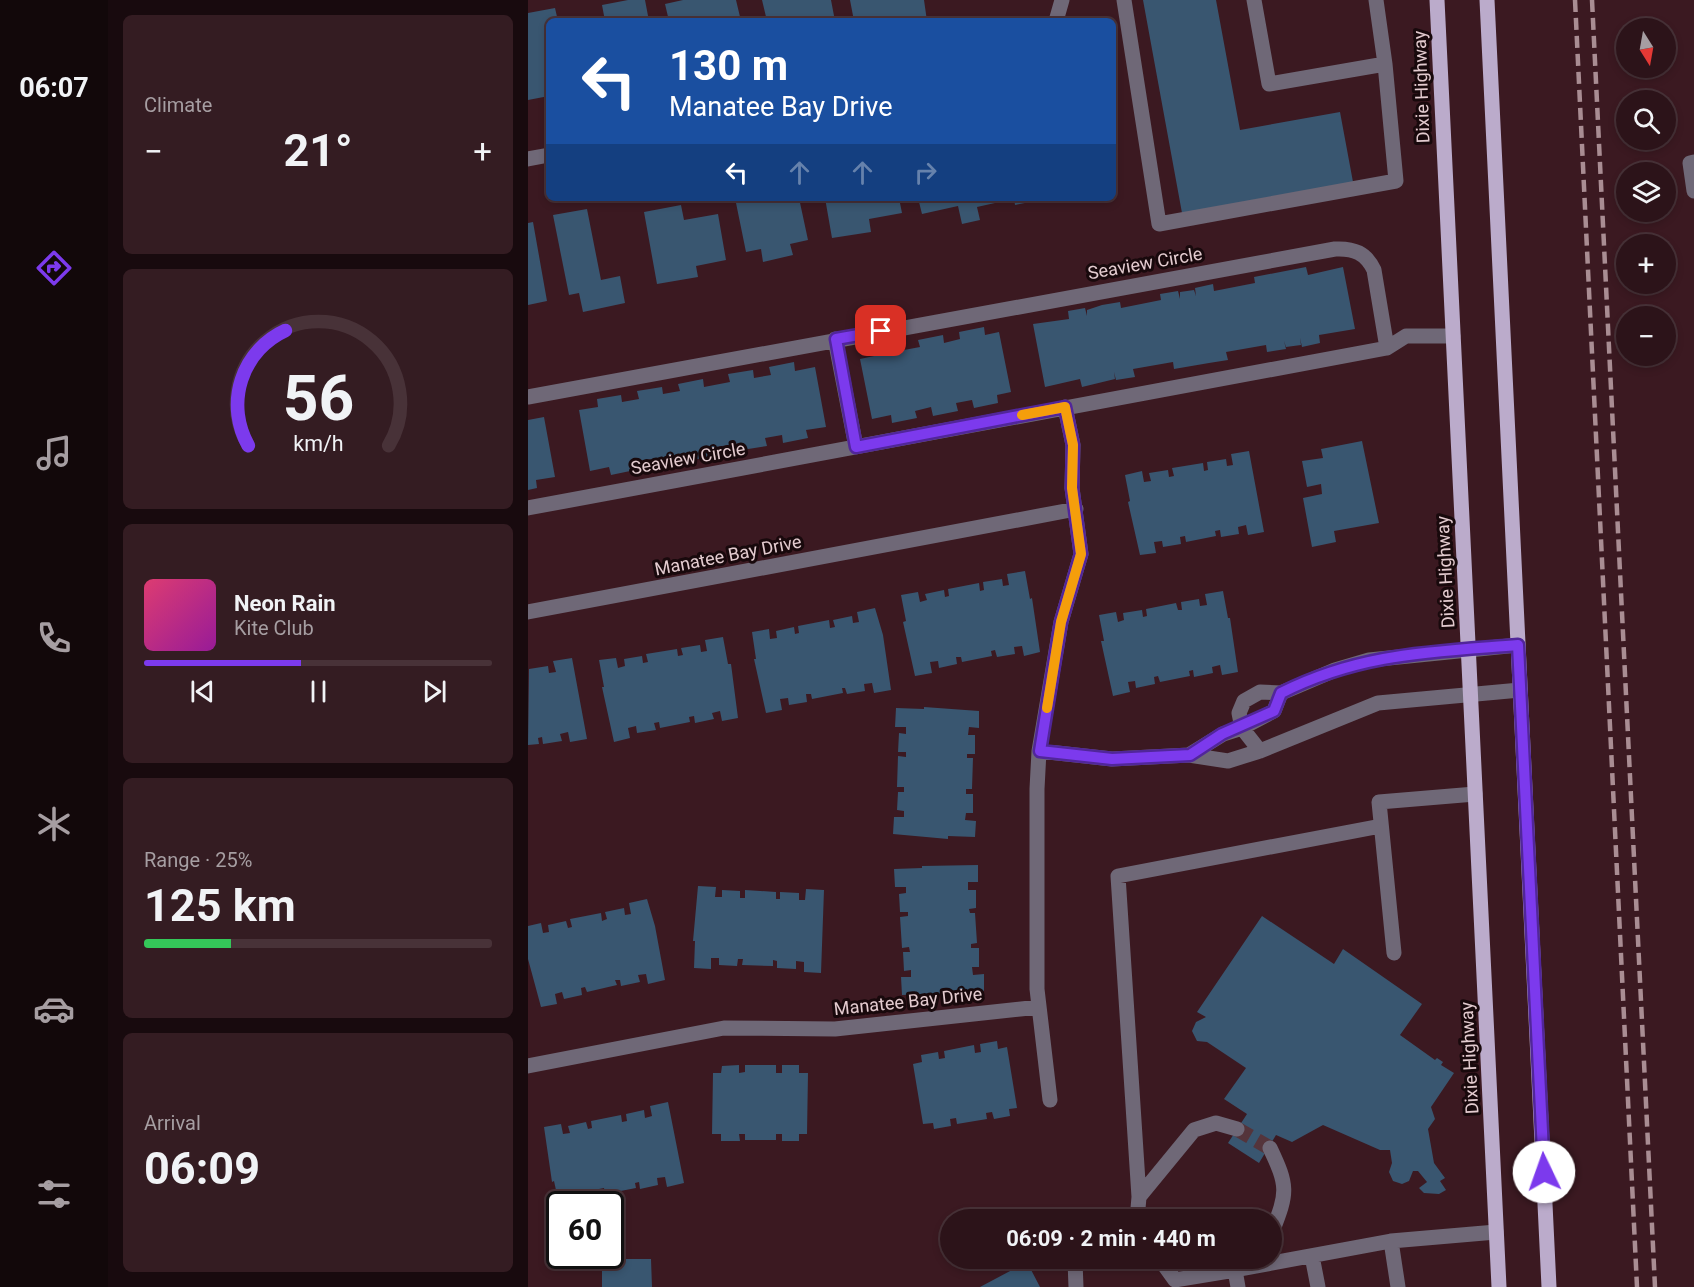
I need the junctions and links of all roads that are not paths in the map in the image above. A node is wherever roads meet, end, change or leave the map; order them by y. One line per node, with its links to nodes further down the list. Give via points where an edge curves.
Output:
1 (1062, 0): 7 (street)
2 (1124, 0): 8 (street, via 1159,224 1396,181)
3 (1254, 0): 8 (street, via 1269,84)
4 (1376, 0): 8 (street)
5 (1437, 0): 13 (main road, Dixie Highway)
6 (1487, 0): 22 (main road)
7 (1057, 18)
8 (1385, 64)
9 (546, 156): 10 (street)
10 (528, 159)
11 (1694, 162): 12 (street, via 1690,163)
12 (1694, 191)
13 (1454, 336): 15 (street, Seaview Circle, via 1406,336); 23 (main road, Dixie Highway)
14 (836, 339): 15 (street, Seaview Circle, via 1347,248 1369,259 1374,270); 16 (street, Seaview Circle); 18 (street)
15 (1387, 348): 17 (street, Seaview Circle)
16 (528, 397)
17 (1065, 407): 18 (street, Seaview Circle); 20 (street, via 1073,445 1072,488)
18 (856, 447): 19 (street, Seaview Circle)
19 (528, 508)
20 (1076, 509): 21 (street, Manatee Bay Drive); 28 (street, via 1081,554 1061,622)
21 (528, 612)
22 (1518, 645): 23 (street); 24 (main road)
23 (1468, 649): 25 (street, via 1369,660); 26 (main road, Dixie Highway)
24 (1520, 690): 26 (street); 56 (main road)
25 (1281, 693): 27 (street, via 1274,711); 27 (street, via 1260,692 1244,701 1239,713)
26 (1470, 693): 29 (street, via 1378,703); 31 (main road, Dixie Highway)
27 (1242, 728): 29 (street); 30 (street, via 1222,734)
28 (1040, 751): 30 (street, via 1112,759); 34 (street)
29 (1260, 752): 30 (street, via 1228,761)
30 (1190, 755)
31 (1475, 794): 32 (street, via 1379,802); 42 (main road, Dixie Highway)
32 (1381, 826): 33 (street); 39 (street, via 1118,876)
33 (1394, 953)
34 (1039, 1007): 35 (street, Manatee Bay Drive, via 835,1029 723,1028); 36 (street)
35 (528, 1066)
36 (1050, 1101)
37 (1237, 1129): 39 (street, via 1216,1124 1194,1130)
38 (1270, 1148): 41 (street, via 1285,1179)
39 (1139, 1197): 40 (street)
40 (1138, 1209)
41 (1281, 1209)
42 (1497, 1232): 43 (street); 55 (main road, Dixie Highway)
43 (1390, 1241): 44 (street); 54 (street)
44 (1312, 1256): 45 (street); 53 (street)
45 (1282, 1259)
46 (1075, 1269): 51 (street)
47 (1166, 1269): 50 (street)
48 (1238, 1269): 49 (street)
49 (1235, 1270): 50 (street); 52 (street)
50 (1173, 1283)
51 (1076, 1287)
52 (1238, 1287)
53 (1317, 1287)
54 (1398, 1287)
55 (1499, 1287)
56 (1549, 1287)

